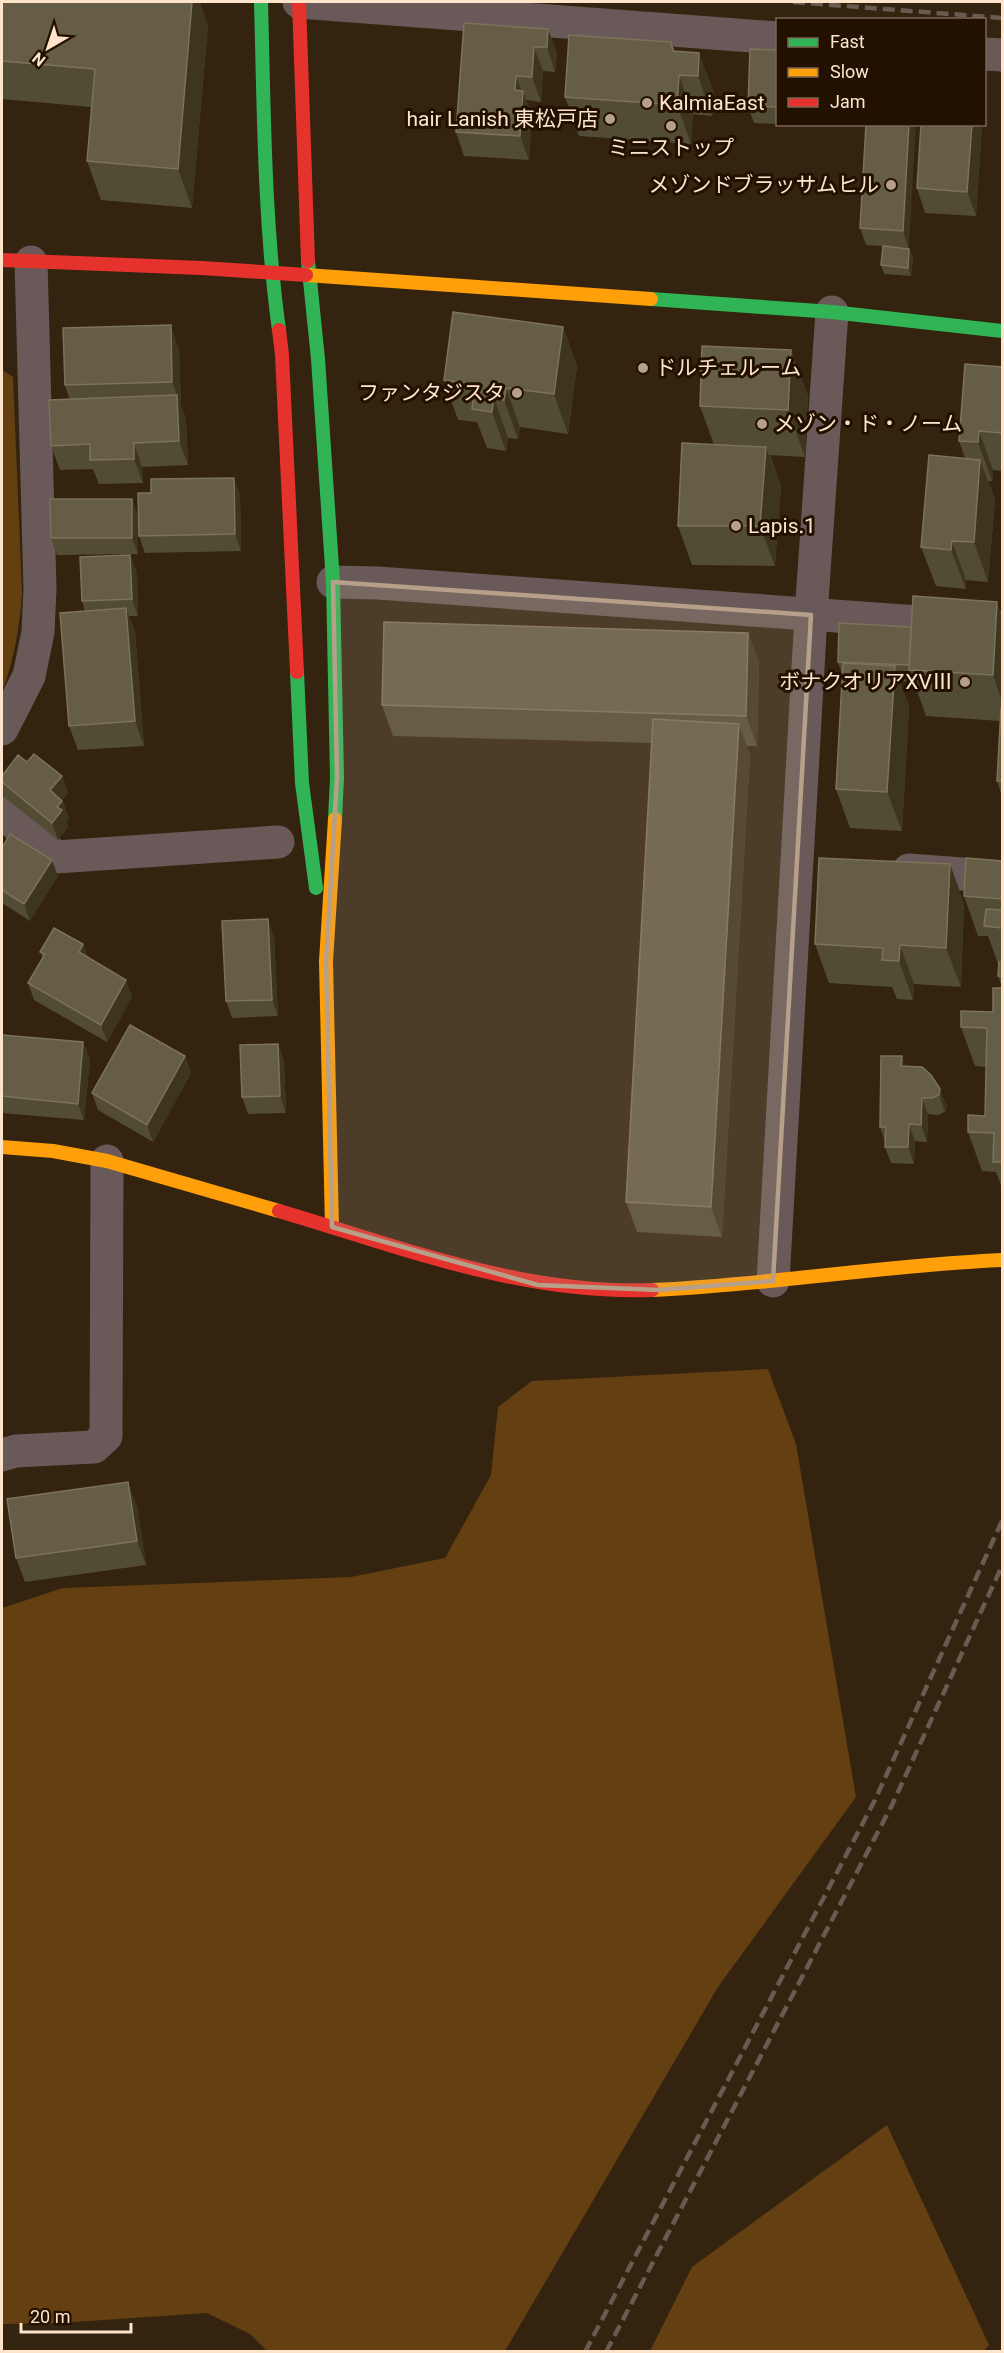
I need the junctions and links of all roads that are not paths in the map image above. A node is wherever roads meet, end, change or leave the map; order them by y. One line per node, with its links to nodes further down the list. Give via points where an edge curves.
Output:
1 (256, 2): 7 (street)
2 (299, 2): 3 (street); 8 (street)
3 (776, 38)
4 (986, 54): 5 (street)
5 (1002, 55)
6 (16, 261): 7 (street); 14 (street, via 40,589 38,632 29,676)
7 (271, 273): 8 (street); 19 (street, via 282,355 302,783)
8 (309, 277): 9 (street); 11 (street)
9 (832, 312): 10 (street); 12 (street)
10 (1002, 331)
11 (333, 582): 12 (street); 19 (street, via 337,778)
12 (811, 615): 13 (street); 24 (street, via 811,862)
13 (1002, 628)
14 (2, 729)
15 (2, 813): 16 (street, via 56,857)
16 (278, 842)
17 (884, 868): 18 (street)
18 (1002, 877)
19 (326, 961): 22 (street)
20 (2, 1147): 21 (street)
21 (107, 1161): 22 (street); 25 (street, via 106,1436 94,1447)
22 (332, 1227): 24 (street, via 538,1285 658,1290)
23 (1002, 1260): 24 (street)
24 (773, 1281)
25 (2, 1455)

